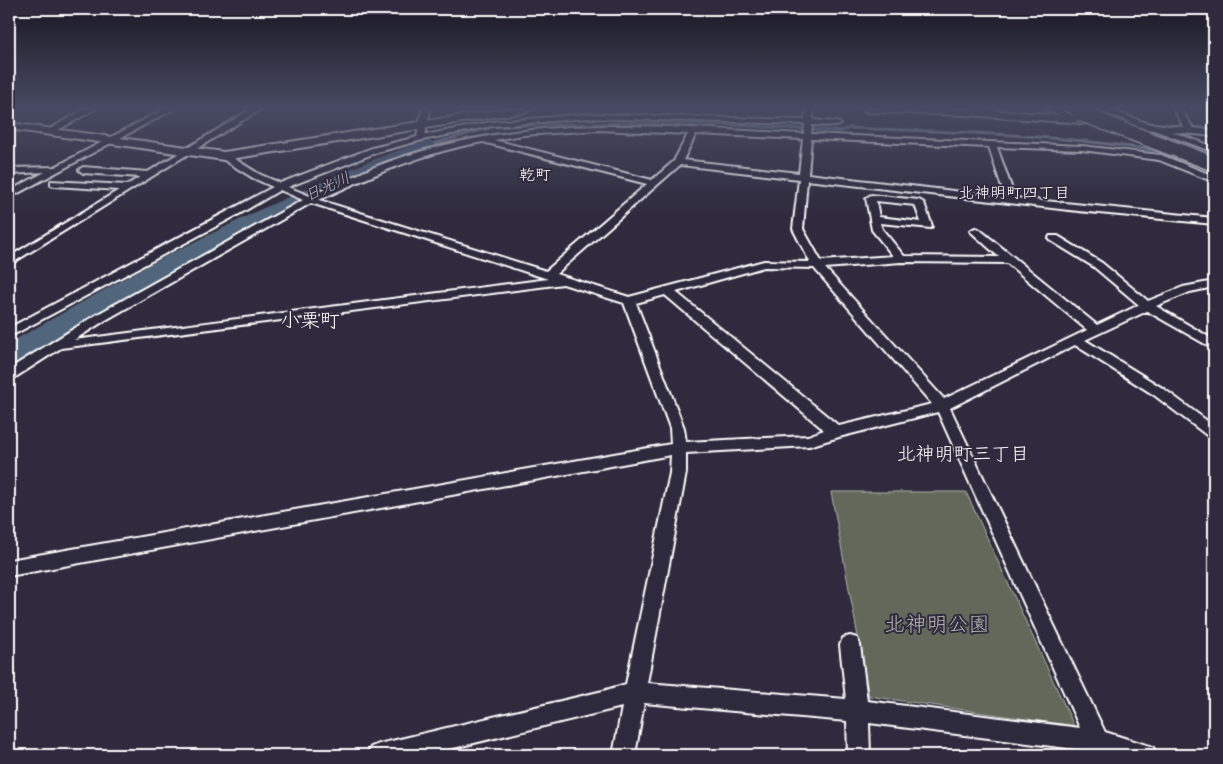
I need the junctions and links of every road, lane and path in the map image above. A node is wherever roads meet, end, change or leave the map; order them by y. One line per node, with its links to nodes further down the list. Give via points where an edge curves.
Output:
1 (992, 144): 37 (street)
2 (104, 145): 22 (street)
3 (145, 145): 17 (main road)
4 (199, 145): 17 (street)
5 (296, 145): 18 (main road)
6 (396, 145): 32 (street)
7 (462, 145): 36 (street, via 399,161)
8 (499, 145): 31 (street)
9 (687, 145): 20 (street)
10 (806, 145): 27 (street)
11 (1007, 145): 28 (street, via 1136,154 1161,158)
12 (1143, 145): 25 (street)
13 (1159, 145): 21 (highway, bridge)
14 (1184, 145): 19 (highway)
15 (1199, 145): 16 (street)
16 (1214, 150)
17 (189, 151): 18 (main road); 26 (street)
18 (224, 156): 32 (street)
19 (1214, 156)
20 (678, 162): 27 (street); 31 (street)
21 (1214, 164)
22 (58, 168): 24 (street); 35 (street)
23 (83, 170): 26 (street)
24 (9, 171)
25 (1214, 173)
26 (149, 175): 34 (street)
27 (803, 175): 37 (street); 45 (street, via 798,228)
28 (1203, 175): 29 (street); 33 (street)
29 (1214, 179)
30 (54, 183): 34 (street)
31 (654, 183): 46 (street)
32 (280, 187): 36 (street); 53 (street)
33 (1214, 187)
34 (128, 188): 44 (street)
35 (9, 194)
36 (309, 199): 46 (street); 55 (street)
37 (1010, 200): 39 (street)
38 (874, 219): 38 (street, via 871,198 919,203 927,226); 42 (street, via 877,230)
39 (1214, 221)
40 (975, 231): 43 (street)
41 (1054, 238): 51 (street, via 1098,265)
42 (901, 259): 43 (street); 45 (street)
43 (1010, 260): 52 (street)
44 (9, 262)
45 (817, 265): 49 (street, via 764,264); 58 (street)
46 (548, 276): 47 (street)
47 (565, 281): 50 (street); 55 (street)
48 (1214, 284): 51 (street, via 1187,289)
49 (668, 291): 50 (street); 59 (street)
50 (629, 301): 61 (street, via 676,428)
51 (1147, 306): 52 (street); 56 (street)
52 (1095, 330): 54 (street)
53 (9, 333)
54 (1075, 340): 58 (street); 60 (street, via 1159,392)
55 (57, 345): 57 (street)
56 (1214, 345)
57 (9, 375)
58 (942, 406): 59 (street); 66 (street)
59 (836, 432): 61 (street, via 809,441)
60 (1214, 433)
61 (680, 448): 62 (street); 64 (street, via 678,473)
62 (9, 568)
63 (850, 645): 65 (street)
64 (635, 692): 65 (street); 67 (street); 68 (street)
65 (858, 711): 66 (street); 69 (street)
66 (1100, 748): 70 (street)
67 (379, 755)
68 (624, 755)
69 (859, 755)
70 (1145, 755)

